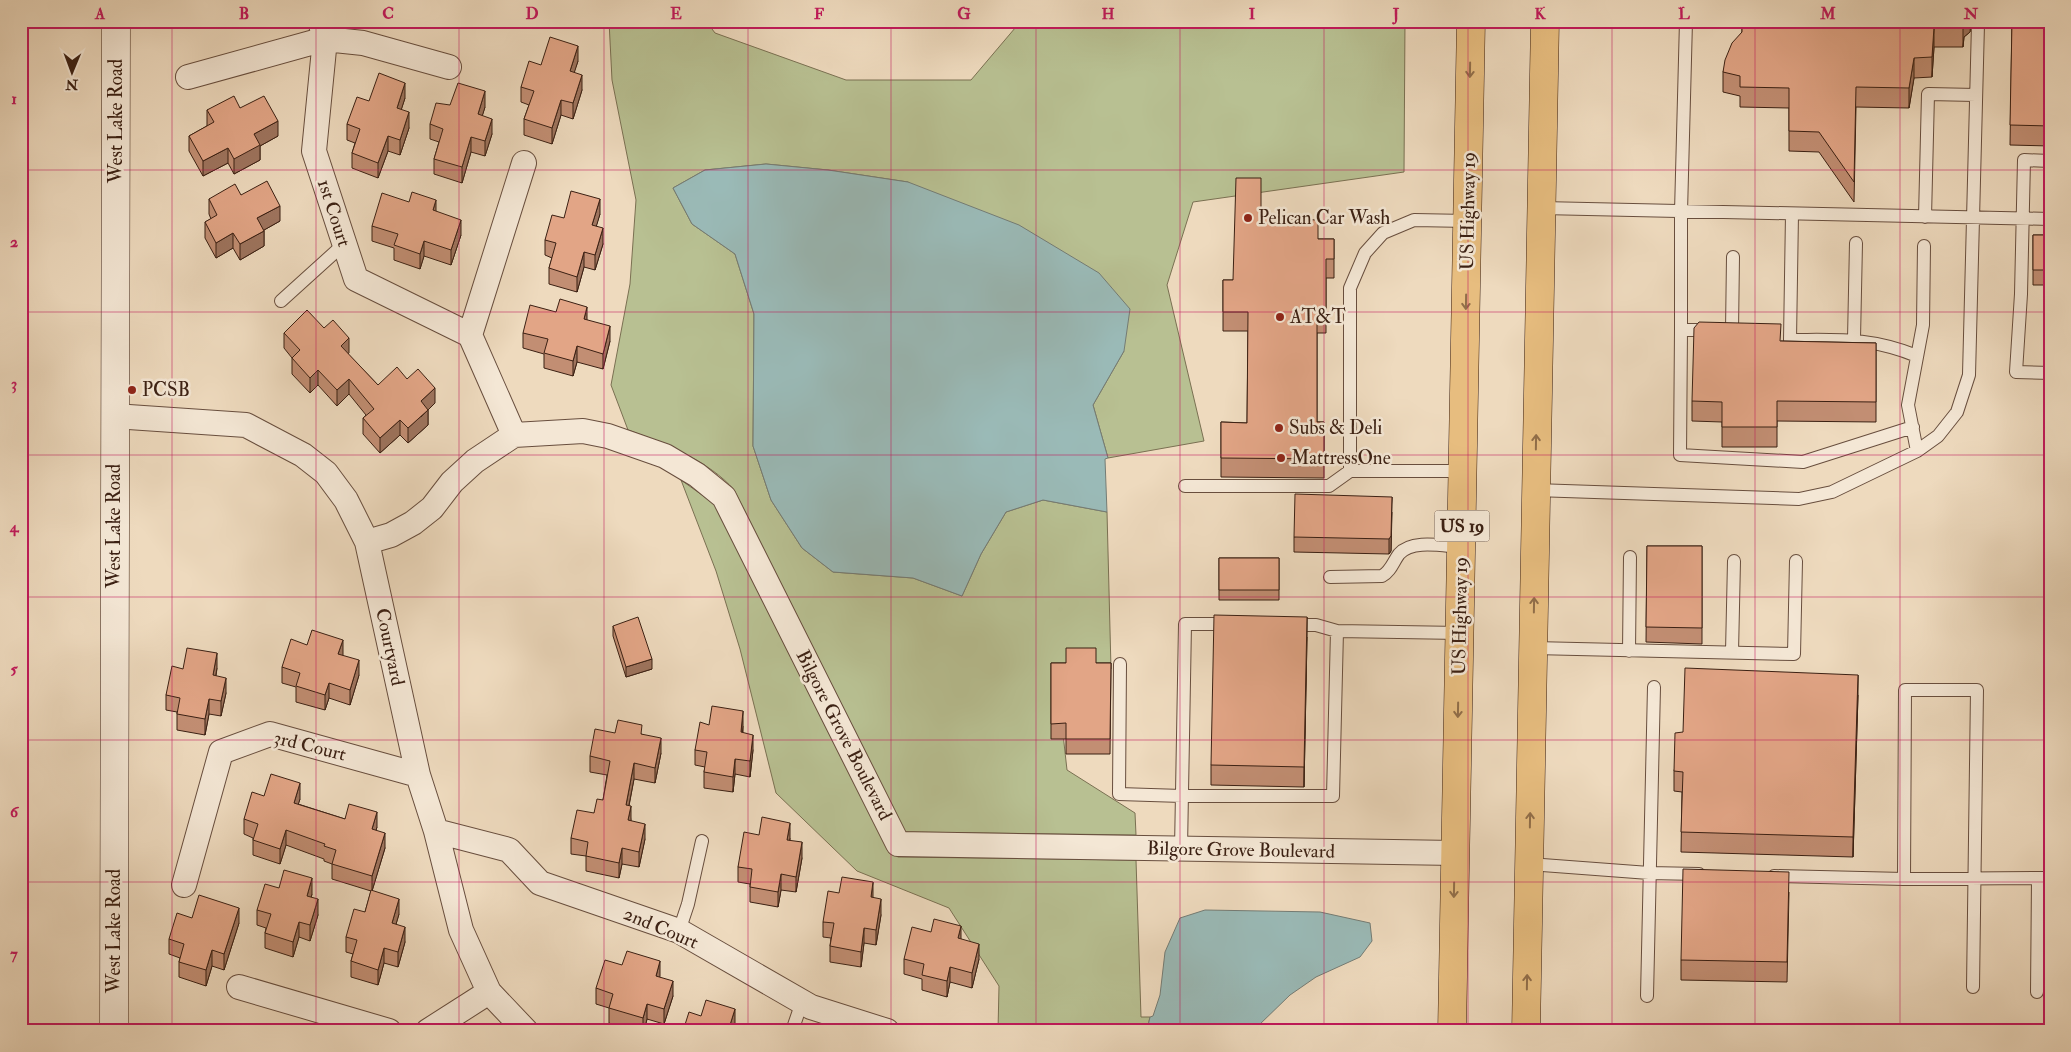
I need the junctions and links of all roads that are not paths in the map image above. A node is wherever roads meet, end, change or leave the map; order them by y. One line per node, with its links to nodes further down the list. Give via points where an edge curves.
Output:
1 (116, 21): 32 (street, West Lake Road)
2 (1471, 21): 19 (highway, US Highway 19 / US 19, one-way to 19)
3 (1545, 21): 12 (highway)
4 (1686, 21): 13 (lane)
5 (1978, 24): 9 (lane)
6 (322, 30): 7 (street); 8 (street); 21 (street, 1st Court, via 314,151)
7 (449, 67)
8 (188, 77)
9 (1976, 95): 15 (lane, via 1928,94); 16 (lane)
10 (2050, 161): 17 (lane, via 2024,160)
11 (524, 164): 28 (street)
12 (1542, 208): 13 (lane); 39 (highway, one-way to 12)
13 (1681, 212): 14 (lane); 25 (lane)
14 (1792, 214): 15 (lane); 29 (lane, via 1785,331 1790,340)
15 (1925, 217): 16 (lane)
16 (1972, 218): 17 (lane); 35 (lane, via 1969,375 1957,412 1938,436)
17 (2023, 218): 18 (lane); 31 (lane, via 2016,372)
18 (2050, 219)
19 (1468, 220): 36 (lane, via 1414,220 1383,233 1365,253 1350,288); 37 (highway, US Highway 19 / US 19, one-way to 37)
20 (1856, 243): 29 (lane)
21 (344, 244): 24 (lane); 28 (street, 1st Court, via 356,279)
22 (1924, 246): 30 (lane, via 1923,325)
23 (1733, 257): 26 (lane)
24 (281, 301)
25 (1681, 330): 26 (lane); 33 (lane, via 1680,455 1803,462)
26 (1732, 330): 27 (lane)
27 (1751, 330)
28 (470, 335): 34 (street)
29 (1854, 340): 30 (lane, via 1893,346)
30 (1917, 356): 33 (lane, via 1908,405)
31 (2050, 373)
32 (114, 416): 40 (street, Courtyard, via 246,425 303,455 326,473 346,500); 76 (street, West Lake Road)
33 (1913, 427): 35 (lane)
34 (514, 435): 40 (street, via 475,461 452,482 432,508 412,523 391,535); 59 (street, Bilgore Grove Boulevard, via 583,431 608,436 665,456 697,475 724,497 898,844)
35 (1917, 451): 39 (lane, via 1832,492 1799,499)
36 (1350, 471): 37 (lane); 38 (lane, via 1330,486)
37 (1463, 472): 41 (highway, US Highway 19 / US 19)
38 (1185, 486)
39 (1535, 490): 50 (highway, one-way to 39)
40 (367, 542): 55 (street, Courtyard)
41 (1461, 547): 45 (lane, via 1414,546 1404,549 1382,576); 49 (highway, US Highway 19 / US 19)
42 (1630, 557): 51 (lane)
43 (1734, 561): 52 (lane)
44 (1796, 561): 52 (lane, via 1794,654)
45 (1330, 577)
46 (1241, 624): 56 (lane, via 1185,624)
47 (1279, 625): 48 (lane, via 1316,625)
48 (1337, 631): 49 (lane); 56 (lane, via 1333,796)
49 (1460, 633): 60 (highway, US Highway 19 / US 19, one-way to 60)
50 (1534, 648): 51 (lane); 61 (highway, one-way to 50)
51 (1629, 651): 52 (lane)
52 (1732, 652)
53 (1120, 664): 56 (lane, via 1119,794)
54 (1654, 687): 62 (lane)
55 (418, 775): 57 (street, Courtyard); 68 (street, 3rd Court, via 270,734 221,752)
56 (1182, 796): 59 (lane)
57 (436, 831): 69 (street, 2nd Court, via 510,850 540,883); 72 (street, Courtyard, via 461,930)
58 (702, 841): 69 (lane)
59 (1181, 849): 60 (street, Bilgore Grove Boulevard)
60 (1455, 853): 82 (highway, US Highway 19 / US 19, one-way to 82)
61 (1530, 864): 62 (lane); 83 (highway, one-way to 61)
62 (1649, 873): 63 (lane); 74 (lane)
63 (1708, 874)
64 (1757, 876): 67 (lane)
65 (1975, 878): 66 (lane); 67 (lane); 67 (lane, via 1977,690 1905,690); 71 (lane)
66 (2044, 878): 73 (lane)
67 (1904, 879)
68 (184, 885)
69 (679, 931): 75 (street, 2nd Court)
70 (239, 987): 77 (street)
71 (1973, 987)
72 (489, 992): 78 (street); 79 (street, Courtyard)
73 (2037, 992)
74 (1647, 996)
75 (802, 1002): 80 (lane); 81 (street, 2nd Court)
76 (114, 1031)
77 (389, 1031)
78 (428, 1031)
79 (526, 1031)
80 (792, 1031)
81 (887, 1031)
82 (1452, 1031)
83 (1526, 1031)

